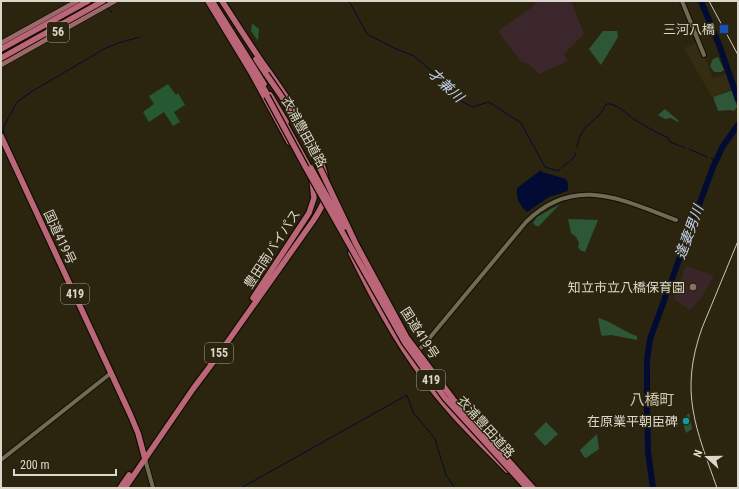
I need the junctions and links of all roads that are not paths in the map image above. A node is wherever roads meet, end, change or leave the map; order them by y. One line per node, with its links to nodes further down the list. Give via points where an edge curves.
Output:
1 (77, 1): 9 (main road, 56)
2 (88, 1): 11 (highway)
3 (103, 1): 13 (highway)
4 (115, 1): 14 (main road, 56)
5 (210, 1): 10 (highway); 22 (highway, 衣浦豊田道路 / 419, bridge, via 276,108); 23 (highway, 衣浦豊田道路 / 419, bridge, via 278,108)
6 (222, 1): 8 (highway, 155)
7 (682, 1): 12 (street)
8 (236, 22): 16 (highway, 豊田南バイパス / 155, via 306,130 324,170); 23 (highway, 衣浦豊田道路 / 419, bridge, via 310,146)
9 (1, 43)
10 (235, 45): 17 (highway, via 279,126 308,172); 22 (highway, 衣浦豊田道路 / 419, bridge, via 268,96)
11 (1, 49)
12 (704, 55)
13 (1, 58)
14 (1, 64)
15 (1, 136): 26 (highway, 国道419号 / 419)
16 (326, 194): 18 (highway, 豊田南バイパス / 155); 25 (highway, 国道419号 / 419, via 330,206 346,220)
17 (314, 195): 18 (highway, 国道419号); 28 (highway, 豊田南バイパス / 155, via 306,218 242,317)
18 (322, 206): 19 (highway, 国道419号 / 419); 20 (highway, 豊田南バイパス / 155)
19 (329, 212): 20 (highway, via 323,210); 24 (highway, 国道419号 / 419)
20 (316, 216): 28 (highway, 豊田南バイパス / 155)
21 (676, 220): 25 (street, via 603,195 567,196 550,203 526,222)
22 (356, 256): 33 (highway, 衣浦豊田道路 / 419, bridge, via 397,330 430,378)
23 (372, 275): 34 (highway, 衣浦豊田道路 / 419, bridge, via 407,338 427,365 453,399)
24 (388, 324): 25 (highway, 419); 27 (highway, 国道419号 / 419)
25 (415, 353): 27 (highway, 419); 34 (highway, 国道419号 / 419)
26 (111, 373): 28 (highway, 国道419号 / 419, via 134,424); 29 (street)
27 (426, 381): 33 (highway, 国道419号 / 419, via 469,431)
28 (144, 456): 30 (highway, 155); 31 (highway, 155); 32 (street)
29 (1, 460)
30 (120, 488)
31 (125, 488)
32 (153, 488)
33 (526, 488)
34 (534, 488)

